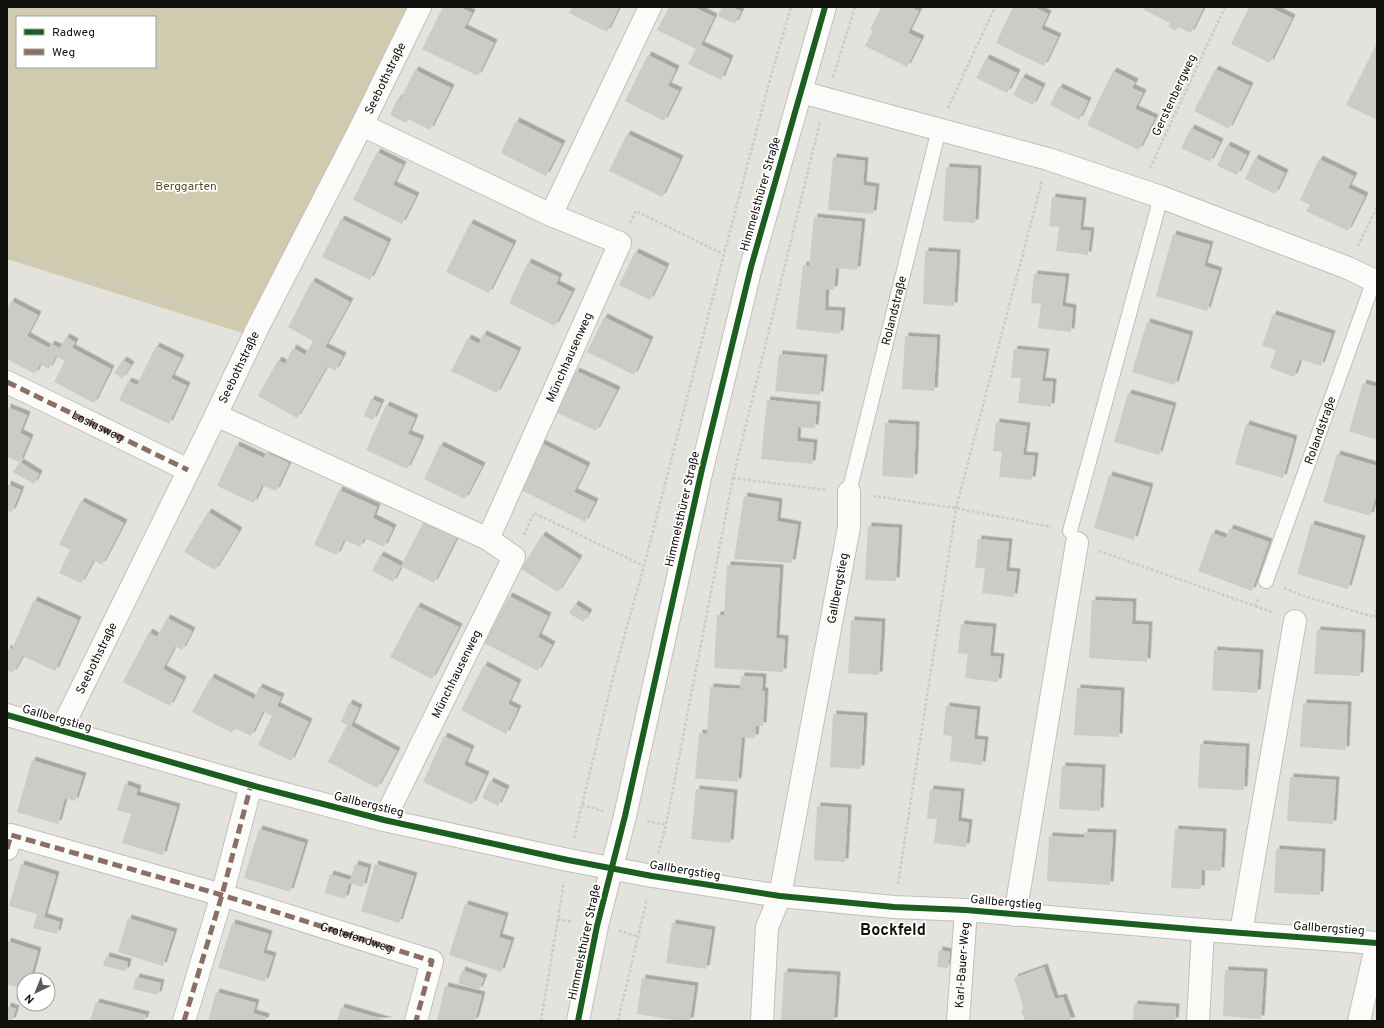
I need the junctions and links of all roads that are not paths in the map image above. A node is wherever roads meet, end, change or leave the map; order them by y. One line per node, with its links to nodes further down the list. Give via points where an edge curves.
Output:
1 (420, 7): 5 (street, Seebothstraße)
2 (650, 7): 8 (street)
3 (826, 7): 4 (street, Himmelsthürer Straße)
4 (801, 92): 6 (street, Rolandstraße); 23 (street, Himmelsthürer Straße, via 744,298 702,469)
5 (362, 124): 8 (street); 11 (street, Seebothstraße)
6 (939, 129): 7 (street, Rolandstraße, via 1048,159); 13 (lane, Rolandstraße)
7 (1161, 197): 9 (street, Rolandstraße, via 1348,268); 14 (lane)
8 (551, 215): 15 (street, Münchhausenweg, via 620,243)
9 (1375, 281): 16 (lane, Rolandstraße)
10 (7, 382): 12 (street, Losiusweg)
11 (216, 415): 12 (street, Seebothstraße); 15 (street)
12 (188, 470): 19 (street, Seebothstraße)
13 (849, 492): 25 (street, Gallbergstieg, via 849,527)
14 (1074, 537): 27 (street, Gallbergstieg)
15 (488, 539): 21 (street, Münchhausenweg, via 514,557)
16 (1266, 581)
17 (1295, 621): 29 (street)
18 (7, 715): 19 (street, Gallbergstieg)
19 (61, 730): 20 (street, Gallbergstieg)
20 (251, 785): 21 (street, Gallbergstieg); 24 (street)
21 (384, 820): 23 (street, Gallbergstieg)
22 (7, 848): 24 (street, Grotefendweg, via 11,835)
23 (612, 868): 25 (street, Gallbergstieg); 33 (street, Himmelsthürer Straße)
24 (222, 895): 31 (street); 32 (street, Grotefendweg, via 432,961)
25 (780, 896): 26 (street, Gallbergstieg, via 894,907); 34 (street, Gallbergstieg, via 767,927)
26 (966, 910): 27 (street, Gallbergstieg); 35 (street, Karl-Bauer-Weg)
27 (1015, 915): 28 (street, Gallbergstieg)
28 (1203, 930): 29 (street, Gallbergstieg); 36 (street)
29 (1241, 932): 30 (street, Gallbergstieg)
30 (1377, 943): 37 (street)
31 (184, 1021)
32 (416, 1021)
33 (578, 1021)
34 (762, 1021)
35 (958, 1021)
36 (1198, 1021)
37 (1359, 1021)

